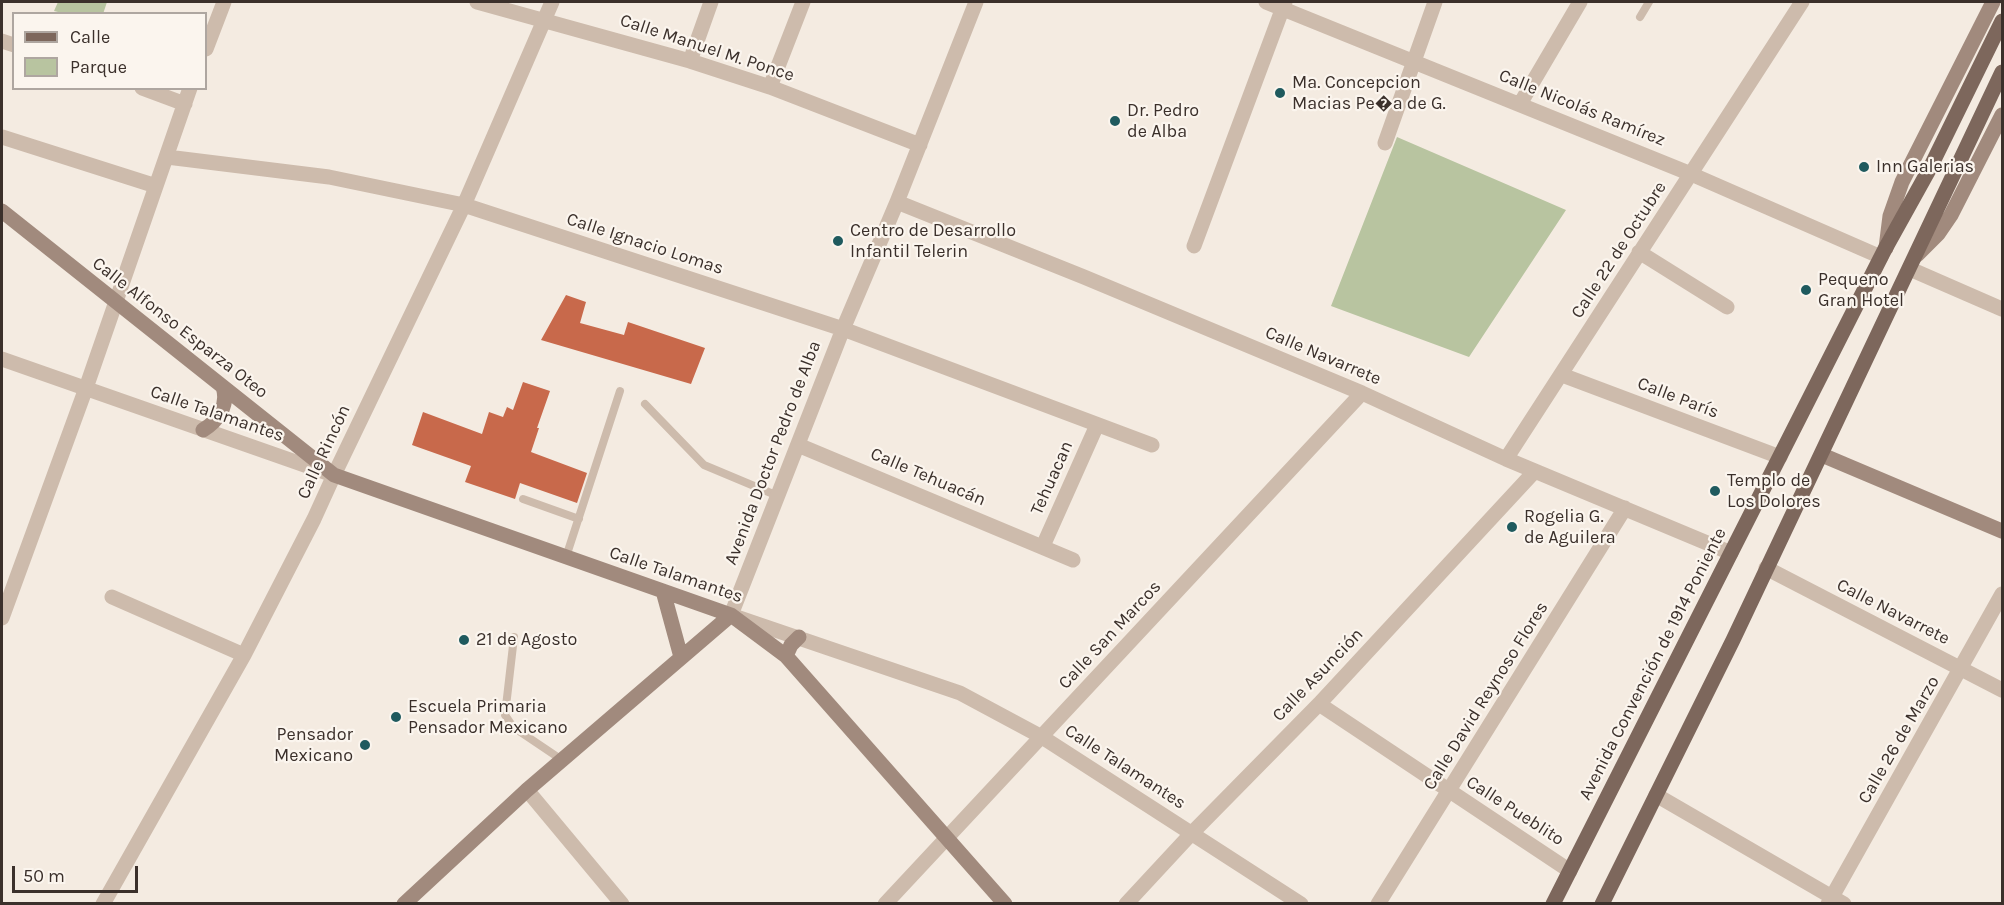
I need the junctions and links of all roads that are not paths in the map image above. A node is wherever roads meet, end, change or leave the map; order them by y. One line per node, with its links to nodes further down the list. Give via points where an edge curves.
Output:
1 (224, 2): 17 (street)
2 (477, 2): 15 (street, Calle Manuel M. Ponce)
3 (552, 2): 15 (street, Calle Rincón)
4 (711, 2): 18 (street)
5 (803, 2): 21 (street)
6 (976, 2): 29 (street, Avenida Doctor Pedro de Alba)
7 (1266, 2): 13 (street, Calle Nicolás Ramírez)
8 (1435, 2): 19 (street)
9 (1581, 2): 25 (street)
10 (1649, 2): 14 (lane)
11 (1802, 2): 31 (street, Calle 22 de Octubre)
12 (1993, 2): 38 (street, Avenida Convención de 1914 Poniente, via 1902,182)
13 (1284, 5): 19 (street, Calle Nicolás Ramírez); 36 (street)
14 (1640, 17)
15 (545, 20): 18 (street, Calle Manuel M. Ponce); 34 (street, Calle Rincón)
16 (2002, 21): 38 (main road, Avenida Convención de 1914 Poniente, via 1930,168)
17 (207, 46)
18 (690, 61): 21 (street, Calle Manuel M. Ponce)
19 (1413, 61): 25 (street, Calle Nicolás Ramírez); 28 (street)
20 (2002, 72): 39 (main road)
21 (770, 87): 29 (street, Calle Manuel M. Ponce)
22 (147, 90): 24 (street)
23 (189, 90): 24 (street)
24 (184, 104): 30 (street)
25 (1520, 104): 31 (street, Calle Nicolás Ramírez)
26 (2002, 115): 39 (street, via 1951,215)
27 (2, 137): 32 (street)
28 (1385, 143)
29 (920, 145): 33 (street, Avenida Doctor Pedro de Alba)
30 (166, 158): 32 (street); 34 (street, Calle Ignacio Lomas, via 329,177)
31 (1691, 174): 37 (street, Calle 22 de Octubre); 38 (street, Calle Nicolás Ramírez)
32 (156, 186): 40 (street)
33 (897, 202): 43 (street, Avenida Doctor Pedro de Alba); 49 (street, Calle Navarrete)
34 (464, 205): 43 (street, Calle Ignacio Lomas); 59 (street, Calle Rincón)
35 (2, 212): 40 (street, Calle Alfonso Esparza Oteo)
36 (1194, 246)
37 (1639, 252): 41 (street); 45 (street, Calle 22 de Octubre)
38 (1883, 253): 56 (main road, Avenida Convención de 1914 Poniente)
39 (1913, 262): 42 (street); 55 (main road)
40 (116, 303): 46 (street, Calle Alfonso Esparza Oteo); 47 (street)
41 (1727, 307)
42 (2002, 309)
43 (843, 329): 51 (street, Calle Ignacio Lomas); 53 (street, Avenida Doctor Pedro de Alba)
44 (2, 359): 47 (street, Calle Talamantes)
45 (1562, 375): 56 (street, Calle París); 57 (street, Calle 22 de Octubre)
46 (223, 387): 52 (street, via 222,411); 59 (street, Calle Alfonso Esparza Oteo)
47 (86, 388): 52 (street, Calle Talamantes); 74 (street)
48 (620, 391): 63 (lane)
49 (1362, 393): 57 (street, Calle Navarrete); 83 (street, Calle San Marcos)
50 (645, 404): 60 (lane, via 704,465)
51 (1097, 425): 54 (street, Calle Ignacio Lomas); 65 (street, Tehuacan)
52 (203, 430): 59 (street, Calle Talamantes)
53 (798, 445): 60 (street, Avenida Doctor Pedro de Alba); 65 (street, Calle Tehuacán)
54 (1152, 445)
55 (1822, 455): 64 (street); 69 (main road)
56 (1780, 457): 66 (main road, Avenida Convención de 1914 Poniente)
57 (1506, 459): 58 (street, Calle Navarrete)
58 (1535, 471): 62 (street, Calle Navarrete); 82 (street, Calle Asunción)
59 (334, 475): 67 (street, Calle Talamantes); 77 (street, Calle Rincón)
60 (778, 496): 73 (street, Avenida Doctor Pedro de Alba)
61 (523, 499): 63 (lane)
62 (1625, 508): 66 (street, Calle Navarrete); 86 (street, Calle David Reynoso Flores)
63 (579, 519): 67 (lane)
64 (2002, 531)
65 (1042, 546): 68 (street, Calle Tehuacán)
66 (1731, 553): 90 (main road, Avenida Convención de 1914 Poniente)
67 (566, 557): 70 (street, Calle Talamantes)
68 (1073, 560)
69 (1766, 568): 80 (street, Calle Navarrete); 87 (main road)
70 (663, 591): 73 (street, Calle Talamantes); 79 (street)
71 (2002, 594): 80 (street, Calle 26 de Marzo)
72 (112, 597): 77 (street)
73 (731, 615): 75 (street, Calle Talamantes); 78 (street); 79 (street, Avenida Doctor Pedro de Alba)
74 (2, 618)
75 (799, 637): 78 (street); 83 (street, Calle Talamantes, via 960,693)
76 (514, 638): 84 (lane, via 505,715 513,728)
77 (244, 655): 92 (street, Calle Rincón)
78 (786, 656): 89 (street)
79 (681, 657): 84 (street, Avenida Doctor Pedro de Alba)
80 (1962, 669): 81 (street, Calle Navarrete); 91 (street, Calle 26 de Marzo)
81 (2002, 690)
82 (1319, 704): 86 (street, Calle Pueblito); 88 (street, Calle Asunción)
83 (1042, 737): 88 (street, Calle Talamantes); 89 (street, Calle San Marcos)
84 (562, 760): 85 (street, Avenida Doctor Pedro de Alba)
85 (527, 790): 93 (street, Avenida Doctor Pedro de Alba); 94 (street)
86 (1449, 791): 90 (street, Calle Pueblito); 99 (street, Calle David Reynoso Flores)
87 (1656, 795): 91 (street); 101 (main road)
88 (1191, 834): 97 (street, Calle Asunción); 98 (street, Calle Talamantes)
89 (946, 839): 95 (street, Calle San Marcos); 96 (street)
90 (1570, 871): 100 (main road, Avenida Convención de 1914 Poniente)
91 (1835, 901)
92 (103, 903)
93 (404, 903)
94 (622, 903)
95 (885, 903)
96 (1005, 903)
97 (1126, 903)
98 (1301, 903)
99 (1378, 903)
100 (1553, 903)
101 (1602, 903)

